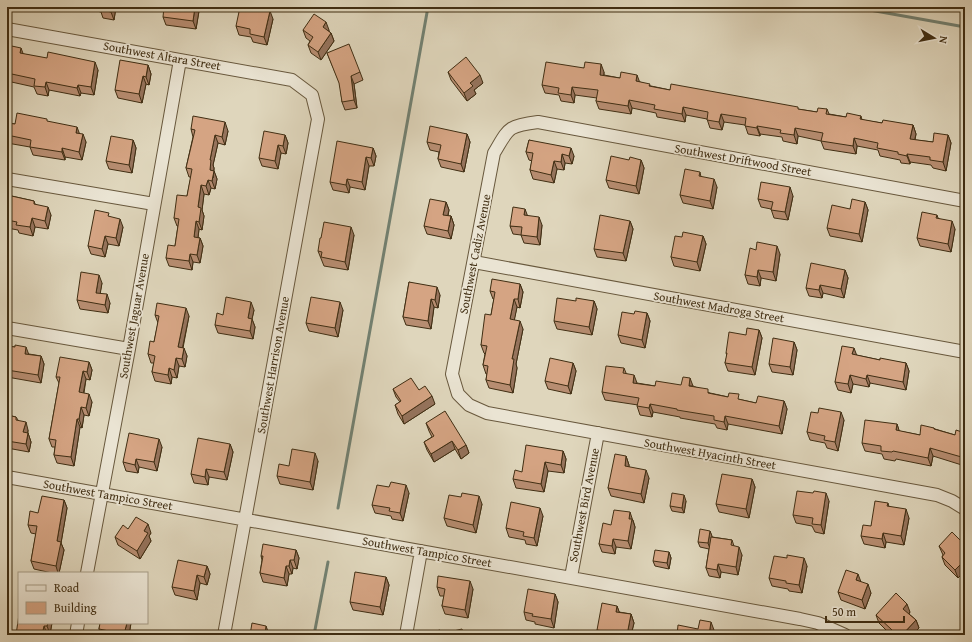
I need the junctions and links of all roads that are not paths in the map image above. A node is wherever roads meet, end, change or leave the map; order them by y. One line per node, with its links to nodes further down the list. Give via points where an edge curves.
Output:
1 (7, 29): 2 (street, Southwest Altara Street)
2 (180, 60): 3 (street, Southwest Altara Street, via 292,80); 7 (street, Southwest Jaguar Avenue)
3 (312, 95): 17 (street, Southwest Harrison Avenue, via 318,119)
4 (520, 124): 6 (street, Southwest Driftwood Street, via 538,122); 8 (street, Southwest Cadiz Avenue, via 508,130 494,153)
5 (7, 179): 7 (street)
6 (965, 201)
7 (154, 204): 10 (street, Southwest Jaguar Avenue)
8 (474, 262): 11 (street, Southwest Madroga Street); 12 (street, Southwest Cadiz Avenue, via 452,374)
9 (7, 328): 10 (street)
10 (129, 349): 15 (street, Southwest Jaguar Avenue)
11 (965, 352)
12 (458, 394): 13 (street, Southwest Hyacinth Street, via 469,405 487,413)
13 (598, 433): 16 (street, Southwest Hyacinth Street, via 937,495); 20 (street, Southwest Bird Avenue)
14 (7, 477): 15 (street, Southwest Tampico Street)
15 (101, 494): 17 (street, Southwest Tampico Street); 19 (street, Southwest Jaguar Avenue)
16 (965, 509)
17 (244, 520): 18 (street, Southwest Tampico Street); 23 (street, Southwest Harrison Avenue)
18 (421, 551): 20 (street, Southwest Tampico Street); 24 (street)
19 (87, 572)
20 (570, 577): 25 (street, Southwest Tampico Street, via 800,619 818,623)
21 (78, 624): 22 (street)
22 (76, 635)
23 (224, 635)
24 (406, 635)
25 (845, 635)

